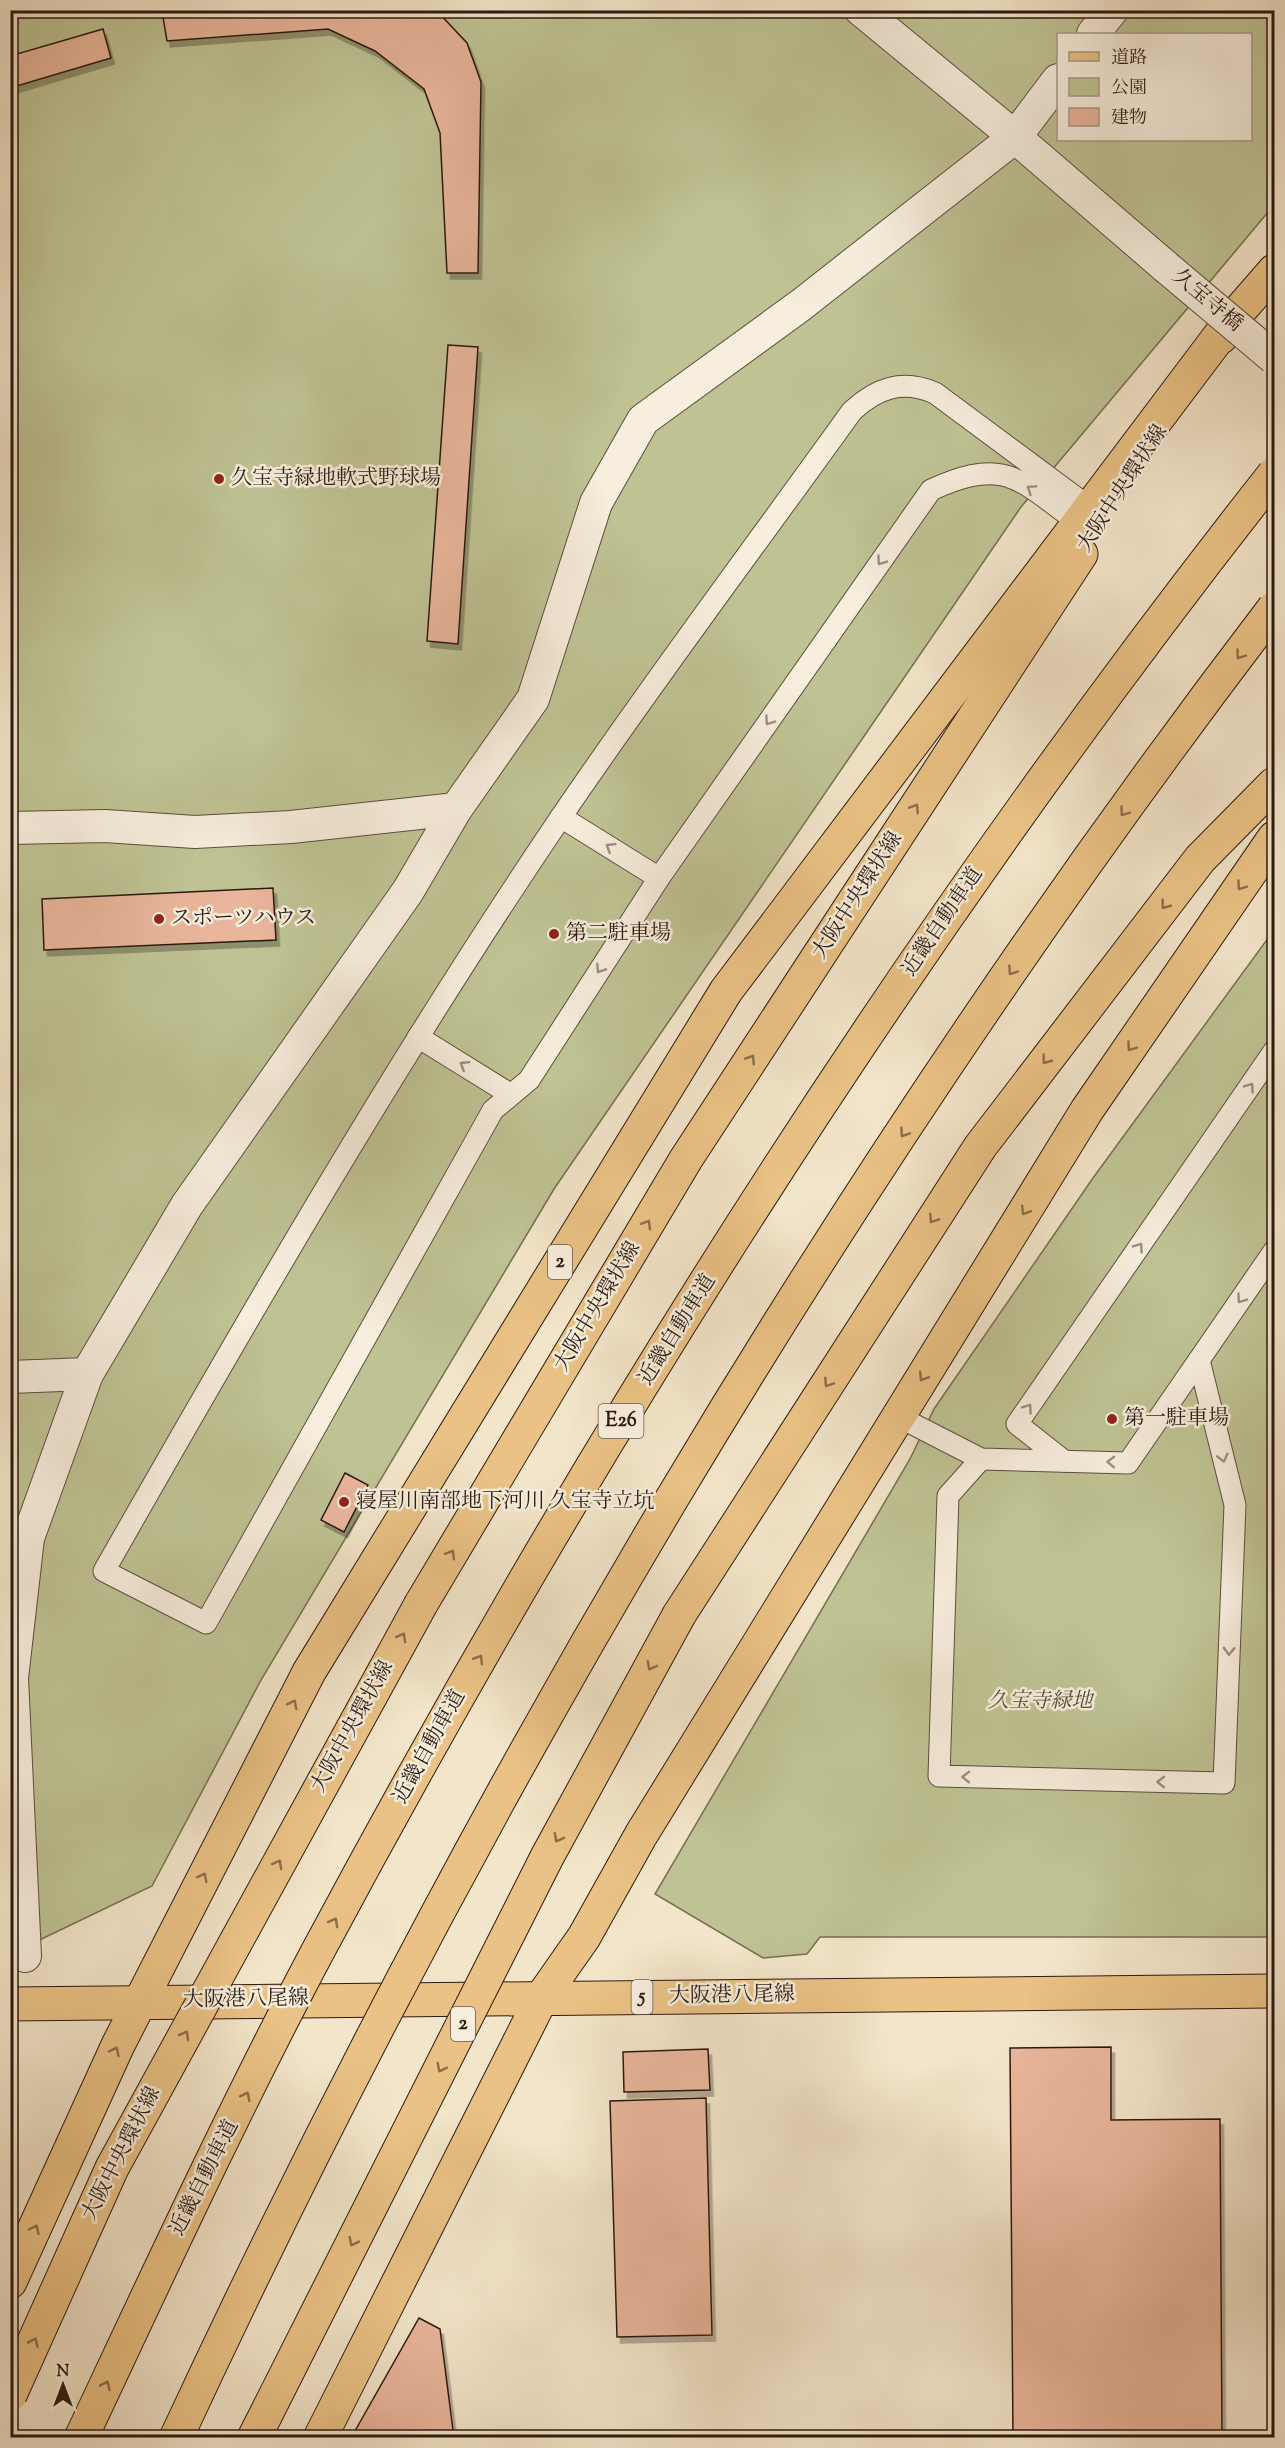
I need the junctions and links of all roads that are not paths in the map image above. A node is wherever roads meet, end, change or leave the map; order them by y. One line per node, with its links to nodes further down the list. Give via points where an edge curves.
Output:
1 (861, 10): 5 (street, 久宝寺橋)
2 (1112, 10): 3 (street)
3 (1094, 33)
4 (1057, 83): 5 (street)
5 (1015, 137): 8 (street, 久宝寺橋, bridge); 13 (street, via 801,305 643,420 596,503 533,699)
6 (1275, 271): 7 (main road, 大阪中央環状線 / 2)
7 (1233, 318): 10 (main road, 2); 34 (main road, 大阪中央環状線 / 2, one-way to 7, bridge, via 112,2168 421,1604 686,1159)
8 (1275, 358)
9 (1275, 474): 36 (main road, 近畿自動車道 / E26, one-way to 9, bridge, via 171,2245 317,1952 464,1685 617,1428 790,1151 999,839)
10 (1084, 515): 14 (lane, via 935,393 899,385 865,398 845,420); 17 (lane, one-way to 17, via 1012,476 996,473 962,476 931,490); 31 (main road, 2, one-way to 10, via 309,1672 726,991)
11 (1275, 608): 37 (main road, one-way to 37, bridge, via 1064,894 860,1199 694,1462 544,1716 399,1988 249,2281)
12 (1275, 784): 38 (main road, 2, one-way to 38, bridge, via 1200,859 980,1147 679,1615 547,1857)
13 (456, 809): 15 (street, via 291,827 195,832 105,826); 23 (street, via 408,891 187,1205)
14 (561, 817): 17 (lane, one-way to 14); 18 (lane)
15 (10, 828)
16 (1275, 838): 25 (main road, one-way to 25, via 1087,1110)
17 (659, 878): 20 (lane, one-way to 20, via 529,1080)
18 (418, 1037): 20 (lane, one-way to 18); 20 (lane, via 267,1285 104,1571 206,1623 493,1110)
19 (1275, 1051): 27 (lane, one-way to 19, via 1017,1424)
20 (510, 1094)
21 (1275, 1251): 22 (lane, one-way to 22)
22 (1199, 1360): 26 (lane, one-way to 26, via 1235,1505 1224,1783 939,1776 948,1496); 27 (lane, one-way to 27, via 1128,1463)
23 (87, 1374): 24 (street); 28 (street, via 28,1538 12,1678)
24 (10, 1377)
25 (899, 1417): 26 (lane); 30 (main road, via 641,1835 584,1937)
26 (981, 1459): 27 (lane)
27 (1064, 1461)
28 (25, 1956)
29 (1275, 1991): 30 (main road, 大阪港八尾線 / 5)
30 (542, 1997): 31 (main road, 大阪港八尾線 / 5); 35 (main road)
31 (140, 2001): 32 (main road, 大阪港八尾線 / 5); 33 (main road, 2, one-way to 31)
32 (10, 2004)
33 (10, 2282)
34 (10, 2395)
35 (325, 2427)
36 (81, 2438)
37 (176, 2438)
38 (254, 2438)

